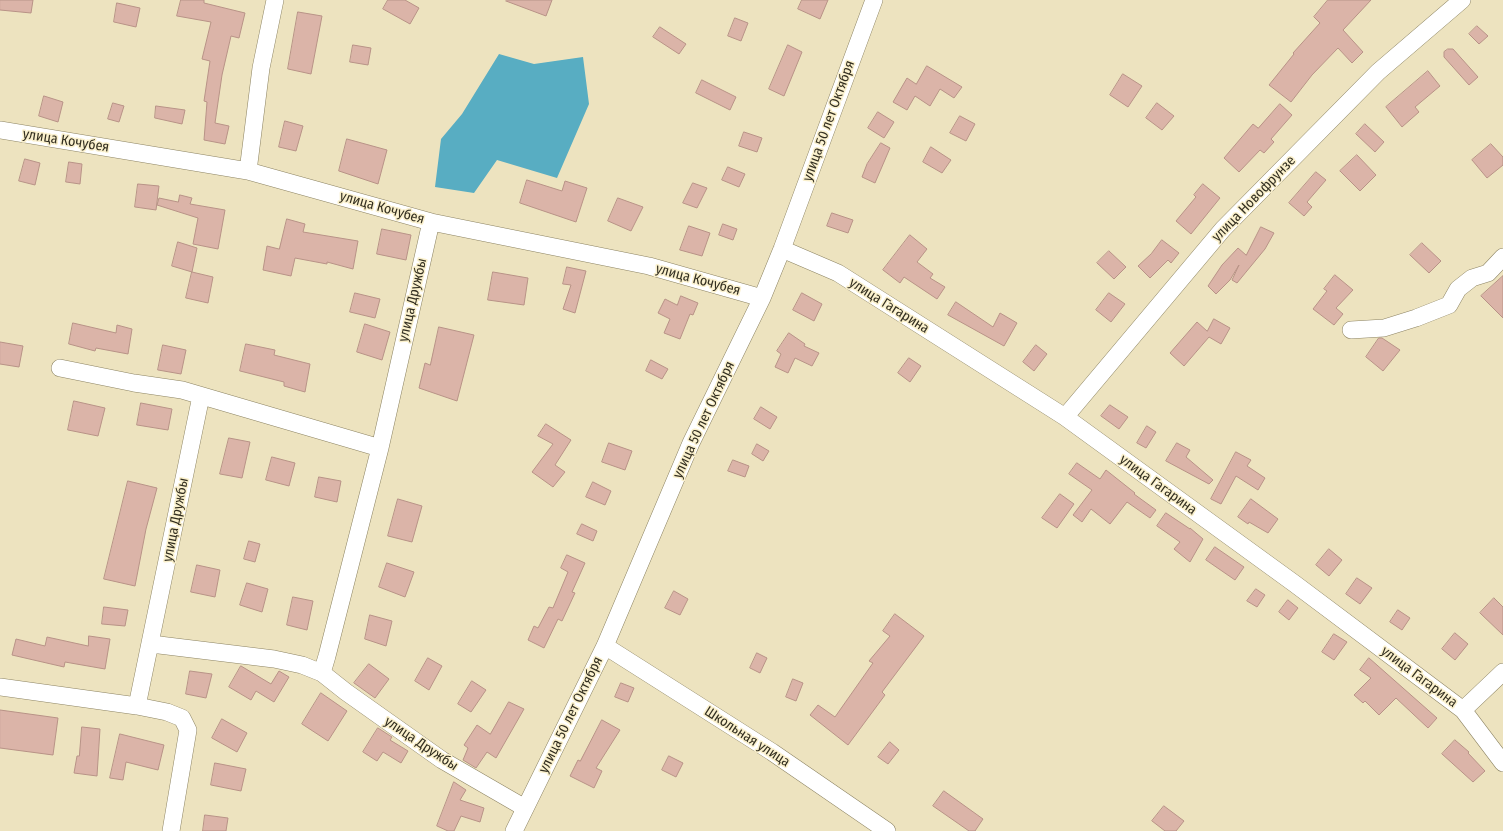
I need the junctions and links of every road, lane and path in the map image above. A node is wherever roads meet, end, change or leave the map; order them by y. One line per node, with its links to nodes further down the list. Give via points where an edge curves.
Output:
1 (276, 0): 5 (street, via 261,68)
2 (874, 0): 7 (street, улица 50 лет Октября)
3 (1462, 0): 13 (street, улица Новофрунзе, via 1378,72 1223,229)
4 (0, 130): 5 (street, улица Кочубея)
5 (248, 171): 6 (street, улица Кочубея)
6 (431, 222): 9 (street, улица Кочубея, via 649,266); 14 (street, улица Дружбы)
7 (782, 249): 9 (street, улица 50 лет Октября); 13 (street, улица Гагарина, via 838,273)
8 (1503, 257): 10 (street, via 1488,273 1472,278 1458,289 1449,304 1384,328)
9 (762, 298): 16 (street, улица 50 лет Октября, via 691,443)
10 (1351, 330)
11 (60, 368): 12 (street, via 182,390)
12 (201, 396): 14 (street); 15 (street, улица Дружбы)
13 (1065, 418): 21 (street, улица Гагарина, via 1295,584)
14 (380, 448): 18 (street, улица Дружбы)
15 (151, 644): 18 (street, улица Дружбы, via 274,659 302,665); 20 (street, улица Дружбы)
16 (605, 646): 23 (street, улица 50 лет Октября); 26 (street, Школьная улица, via 772,752)
17 (1503, 672): 21 (street)
18 (322, 673): 23 (street, улица Дружбы, via 442,760)
19 (0, 687): 20 (street)
20 (137, 706): 24 (street, via 182,718 188,730)
21 (1463, 710): 22 (street, улица Гагарина)
22 (1503, 763)
23 (525, 808): 25 (street, улица 50 лет Октября)
24 (171, 831)
25 (514, 831)
26 (887, 831)

